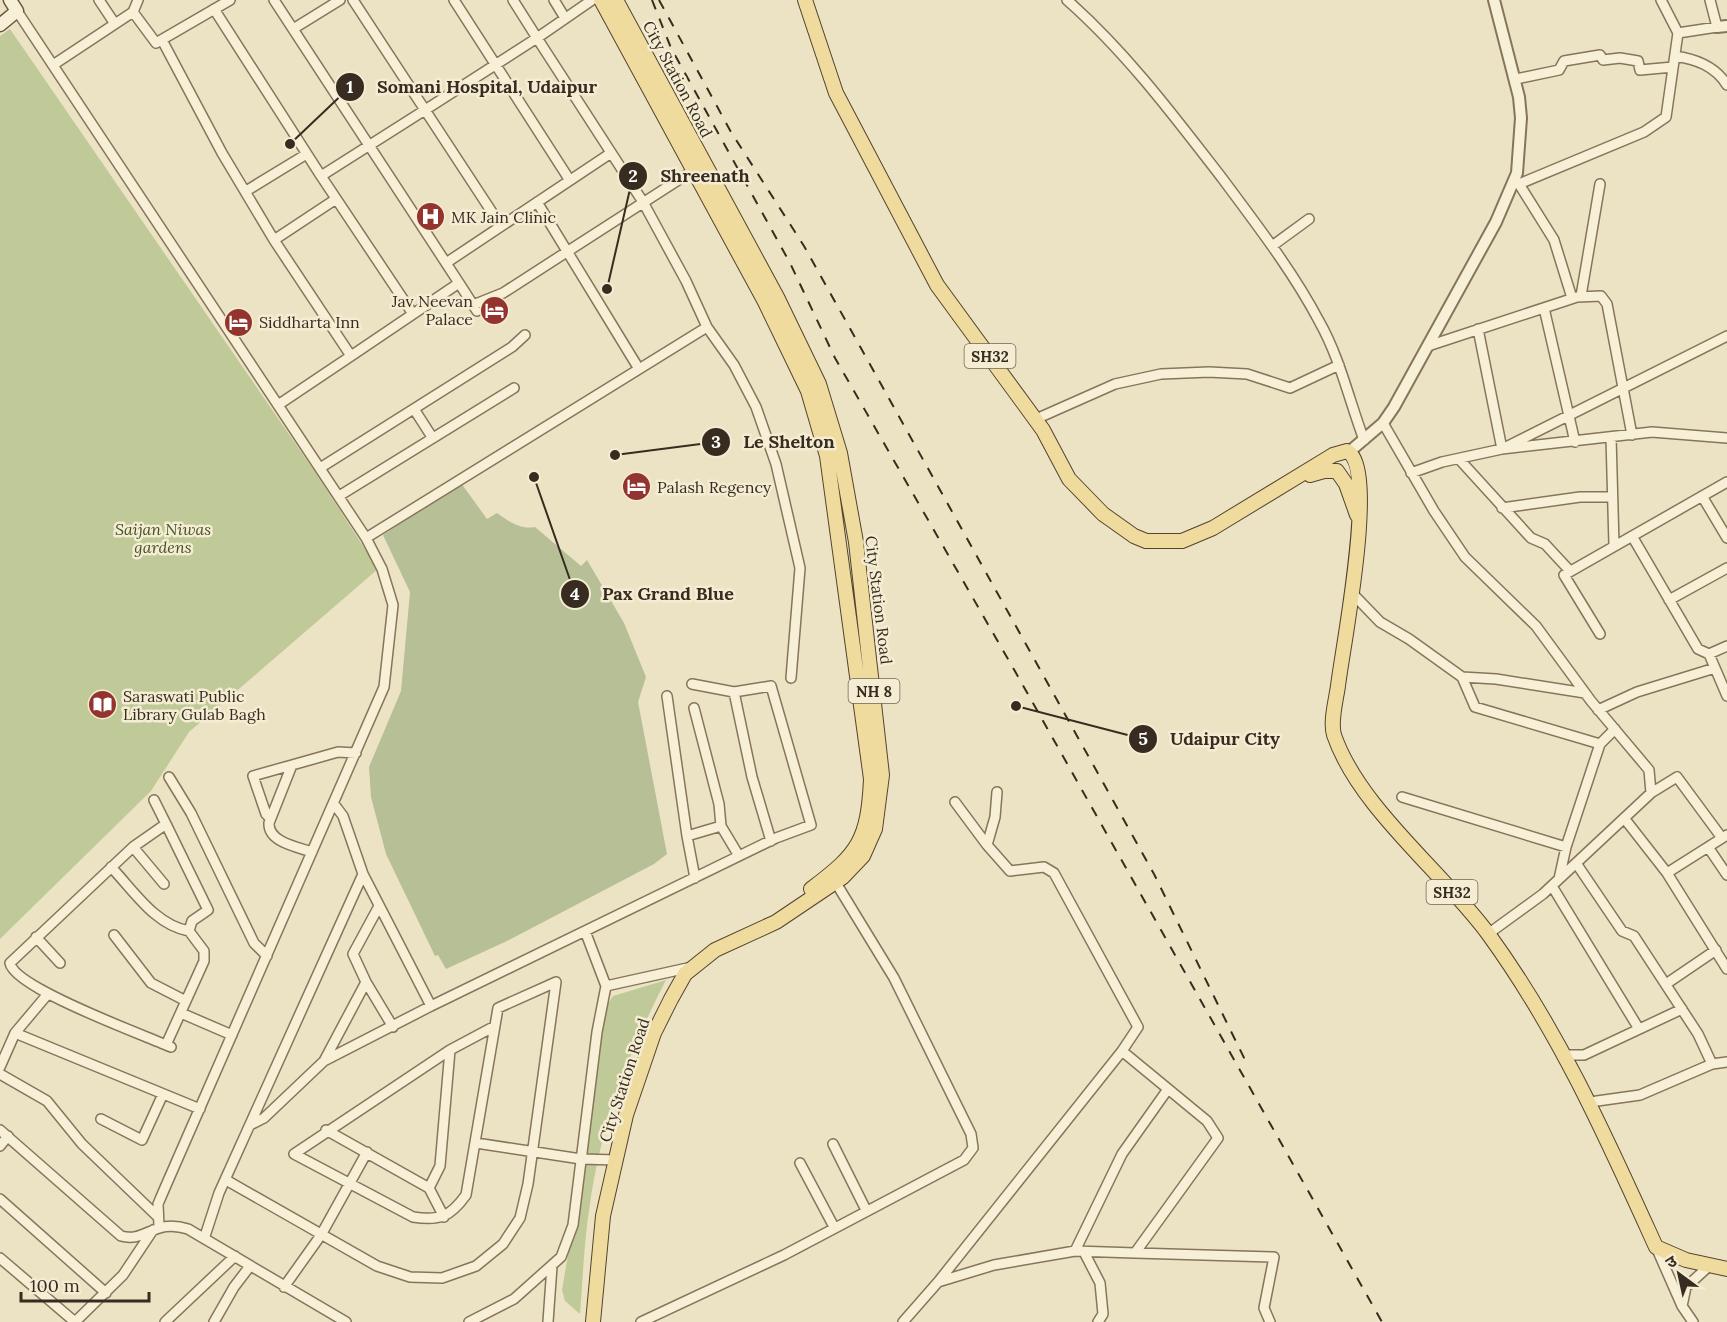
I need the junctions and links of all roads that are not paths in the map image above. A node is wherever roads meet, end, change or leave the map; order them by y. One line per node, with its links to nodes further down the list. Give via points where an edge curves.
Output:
1 (10, 0): 20 (main road)
2 (99, 0): 23 (street)
3 (138, 0): 21 (street)
4 (230, 0): 19 (street)
5 (274, 0): 26 (street)
6 (340, 0): 26 (street)
7 (353, 0): 36 (street)
8 (454, 0): 31 (street)
9 (513, 0): 28 (street)
10 (554, 0): 22 (street)
11 (592, 0): 22 (street)
12 (601, 0): 40 (main road, City Station Road / NH 8)
13 (616, 0): 40 (main road, City Station Road / NH 8)
14 (805, 0): 72 (main road, SH32, via 836,93 937,285)
15 (1067, 0): 52 (street, via 1164,102)
16 (1494, 0): 34 (street)
17 (1661, 0): 27 (street)
18 (1710, 0): 25 (street)
19 (214, 9): 29 (street); 39 (street)
20 (17, 11): 24 (main road); 32 (street)
21 (133, 12): 23 (street); 29 (street, via 156,43)
22 (565, 18): 28 (street)
23 (116, 24): 32 (street)
24 (0, 25)
25 (1722, 27): 27 (street)
26 (293, 28): 37 (street)
27 (1678, 33): 30 (street)
28 (537, 38): 31 (street); 38 (street)
29 (162, 40): 45 (street)
30 (1675, 56): 33 (street); 35 (street, via 1698,60)
31 (496, 64): 36 (street); 42 (street)
32 (53, 65): 69 (street)
33 (1673, 67): 34 (street, via 1640,70 1638,61 1603,60 1600,55 1564,61 1559,70); 43 (street, via 1666,117 1644,132)
34 (1516, 79): 43 (street, via 1521,118)
35 (1727, 84)
36 (425, 110): 37 (street); 50 (street)
37 (370, 147): 41 (street); 54 (street)
38 (611, 153): 42 (street); 48 (street)
39 (305, 155): 41 (street); 45 (street)
40 (699, 167): 48 (street); 144 (main road, City Station Road / NH 8, via 777,297 819,384 846,486 856,542 882,776 875,829 863,856); 156 (main road, City Station Road / NH 8, via 808,391 820,427 841,544 871,779 867,826 856,850 807,892 709,946)
41 (321, 176): 46 (street)
42 (569, 179): 47 (street)
43 (1516, 184): 56 (street, via 1554,240); 63 (street)
44 (1600, 184): 56 (street)
45 (246, 191): 51 (street)
46 (336, 199): 51 (street); 58 (street)
47 (537, 202): 50 (street); 53 (street)
48 (643, 202): 53 (street); 59 (street)
49 (1309, 219): 52 (street)
50 (501, 226): 54 (street)
51 (274, 240): 64 (street)
52 (1272, 246): 65 (street, via 1320,321)
53 (568, 251): 55 (street, via 475,308); 66 (street)
54 (446, 263): 55 (street)
55 (459, 283): 58 (street)
56 (1576, 297): 57 (street); 68 (street, via 1598,295 1605,300)
57 (1544, 308): 60 (street); 71 (street)
58 (413, 314): 64 (street)
59 (707, 327): 66 (street); 106 (street, via 734,365 756,407 776,464 800,568)
60 (1478, 329): 63 (street); 80 (street)
61 (525, 335): 70 (street)
62 (1727, 336): 68 (street)
63 (1428, 346): 73 (street)
64 (351, 356): 69 (street)
65 (1339, 365): 72 (street, via 1290,388 1247,374 1161,374 1115,384); 78 (street)
66 (639, 369): 94 (street)
67 (514, 388): 76 (street)
68 (1623, 388): 71 (street); 74 (street)
69 (278, 405): 83 (street)
70 (414, 409): 76 (street); 83 (street)
71 (1569, 416): 79 (street); 80 (street)
72 (1036, 419): 86 (main road, SH32, via 1069,480 1120,528 1146,541 1195,537)
73 (1383, 423): 78 (street); 85 (street)
74 (1632, 435): 75 (street); 77 (street, via 1652,432)
75 (1611, 437): 79 (street); 90 (street)
76 (432, 438): 88 (street)
77 (1727, 438)
78 (1364, 440): 81 (street)
79 (1575, 442): 80 (street)
80 (1502, 449): 82 (street)
81 (1349, 452): 84 (main road, via 1350,465); 86 (main road, SH32, via 1333,455); 92 (main road, SH32, via 1356,460 1360,478)
82 (1460, 459): 85 (street); 91 (street)
83 (320, 468): 88 (street)
84 (1337, 471): 86 (main road, via 1320,471); 92 (main road, via 1350,492)
85 (1411, 473): 109 (street, via 1465,557 1536,626)
86 (1288, 482)
87 (1727, 482): 89 (street)
88 (339, 496): 94 (street)
89 (1702, 496): 93 (street); 95 (street)
90 (1612, 497): 91 (street, via 1580,497); 96 (street)
91 (1502, 508): 98 (street)
92 (1359, 523): 99 (main road, SH32)
93 (1632, 536): 96 (street); 100 (street)
94 (366, 538): 116 (street, via 389,587 393,622 384,687)
95 (1727, 538)
96 (1614, 545): 98 (street)
97 (1727, 568): 100 (street)
98 (1570, 571): 101 (street, via 1564,574)
99 (1351, 592): 105 (street, via 1380,622); 150 (main road, SH32, via 1333,732 1348,766 1373,800)
100 (1669, 600): 103 (street, via 1698,649)
101 (1600, 634)
102 (1727, 646): 103 (street)
103 (1709, 654): 104 (street)
104 (1715, 668): 111 (street); 113 (street, via 1637,692)
105 (1462, 677): 109 (street); 115 (street, via 1475,707)
106 (791, 678)
107 (692, 684): 108 (street)
108 (734, 692): 131 (street); 131 (street, via 771,686 811,825)
109 (1585, 693): 113 (street)
110 (667, 696): 129 (street)
111 (1727, 696)
112 (694, 708): 128 (street)
113 (1598, 710): 114 (street)
114 (1615, 729): 115 (street); 120 (street, via 1649,770)
115 (1600, 744): 134 (street)
116 (356, 753): 117 (street, via 338,752); 124 (street)
117 (292, 765): 125 (street); 125 (street, via 253,776)
118 (169, 777): 154 (street, via 191,813 256,946)
119 (997, 792): 132 (street)
120 (1651, 793): 126 (street); 130 (street, via 1677,777)
121 (1402, 797): 134 (street)
122 (154, 800): 127 (street)
123 (956, 802): 132 (street)
124 (334, 804): 136 (street); 141 (street, via 343,816)
125 (270, 818): 136 (street, via 268,826 274,837)
126 (1624, 818): 138 (street); 140 (street)
127 (166, 825): 133 (street); 148 (street, via 208,910 192,921)
128 (721, 826): 129 (street); 137 (street)
129 (687, 836): 143 (street)
130 (1724, 837): 135 (street)
131 (771, 841): 137 (street)
132 (987, 845): 172 (street, via 1010,871 1044,867 1054,873 1138,1027)
133 (133, 847): 139 (street); 146 (street)
134 (1566, 847): 145 (street)
135 (1708, 847): 140 (street); 142 (street)
136 (312, 852): 154 (street)
137 (739, 856): 143 (street)
138 (1576, 862): 145 (street); 159 (street, via 1622,932 1634,936)
139 (111, 867): 148 (street, via 161,920); 152 (street)
140 (1667, 873): 153 (street)
141 (363, 874): 147 (street); 184 (street)
142 (1727, 875)
143 (694, 878): 149 (street)
144 (836, 882): 156 (main road, City Station Road / NH 8, via 776,922); 200 (street, via 894,978 971,1134 973,1148 964,1160)
145 (1556, 883): 150 (street); 168 (street)
146 (164, 884)
147 (379, 906): 158 (street, via 353,954); 163 (street)
148 (189, 931): 162 (street, via 206,956)
149 (585, 931): 160 (street); 163 (street)
150 (1488, 934): 173 (main road, SH32, via 1548,1023)
151 (114, 935): 162 (street, via 151,983)
152 (36, 936): 155 (street); 161 (street, via 10,965)
153 (1716, 950): 157 (street); 159 (street)
154 (267, 956): 170 (street)
155 (60, 963)
156 (686, 968): 160 (street); 194 (main road, City Station Road / NH 8, via 663,994 645,1030 618,1113)
157 (1727, 969)
158 (366, 982): 167 (street); 174 (street)
159 (1666, 984): 164 (street)
160 (606, 986): 193 (street)
161 (47, 995): 165 (street, via 169,1046); 169 (street)
162 (186, 1001): 165 (street)
163 (431, 1006): 167 (street)
164 (1682, 1009): 168 (street); 176 (street)
165 (181, 1013): 170 (street)
166 (495, 1026): 171 (street); 188 (street); 192 (street, via 498,1008 556,982)
167 (393, 1027): 174 (street)
168 (1639, 1029): 173 (street, via 1584,1055)
169 (15, 1033): 177 (street); 180 (street)
170 (232, 1035): 182 (street)
171 (450, 1050): 186 (street); 198 (street, via 440,1166)
172 (1122, 1051): 179 (street); 215 (street)
173 (1564, 1055): 181 (main road, SH32)
174 (324, 1061): 184 (street, via 264,1118)
175 (1727, 1062): 176 (street)
176 (1712, 1064): 181 (street, via 1640,1095)
177 (0, 1067)
178 (0, 1074): 202 (street, via 47,1101)
179 (1168, 1089): 207 (street, via 1122,1154); 208 (street, via 1207,1121 1218,1138)
180 (163, 1094): 182 (street); 183 (street, via 142,1140)
181 (1590, 1102): 206 (main road, SH32)
182 (200, 1109): 202 (street, via 158,1204)
183 (101, 1119)
184 (250, 1125): 196 (street)
185 (0, 1130): 187 (street)
186 (326, 1130): 191 (street); 197 (street, via 294,1154)
187 (8, 1136): 190 (street); 202 (street, via 116,1233 130,1238)
188 (476, 1143): 192 (street); 201 (street, via 466,1195)
189 (833, 1144): 200 (street)
190 (0, 1146)
191 (367, 1152): 197 (street); 198 (street)
192 (533, 1152): 193 (street); 204 (street, via 523,1207 512,1233 487,1259 470,1269 442,1278 410,1278 377,1266)
193 (581, 1159): 194 (street); 212 (street, via 573,1225 561,1257)
194 (611, 1160): 224 (main road, City Station Road / NH 8, via 594,1215); 225 (main road, City Station Road / NH 8)
195 (800, 1163): 203 (street)
196 (226, 1180): 204 (street); 205 (street)
197 (351, 1184): 201 (street, via 413,1217); 204 (street)
198 (429, 1188): 201 (street)
199 (0, 1199): 217 (street)
200 (866, 1210): 203 (street)
201 (444, 1217)
202 (157, 1223): 205 (street, via 180,1226); 217 (street, via 123,1275)
203 (834, 1227): 226 (street, via 784,1255)
204 (321, 1235): 216 (street)
205 (205, 1236): 209 (street)
206 (1656, 1247): 213 (main road); 218 (street)
207 (1079, 1251): 208 (street); 215 (street, via 994,1265); 228 (street, via 1100,1283 1103,1314)
208 (1135, 1253): 229 (street, via 1274,1257 1264,1308)
209 (235, 1256): 211 (street); 219 (street)
210 (0, 1258): 217 (street, via 75,1322)
211 (250, 1266): 216 (street); 220 (street)
212 (552, 1266): 222 (street, via 514,1299); 223 (street)
213 (1708, 1267): 214 (main road); 218 (street, via 1686,1287)
214 (1727, 1269)
215 (938, 1282): 227 (street)
216 (284, 1287): 221 (street)
217 (106, 1293)
218 (1682, 1306): 230 (street)
219 (165, 1322)
220 (214, 1322)
221 (346, 1322)
222 (469, 1322)
223 (548, 1322)
224 (584, 1322)
225 (593, 1322)
226 (641, 1322)
227 (903, 1322)
228 (1098, 1322)
229 (1270, 1322)
230 (1693, 1322)

